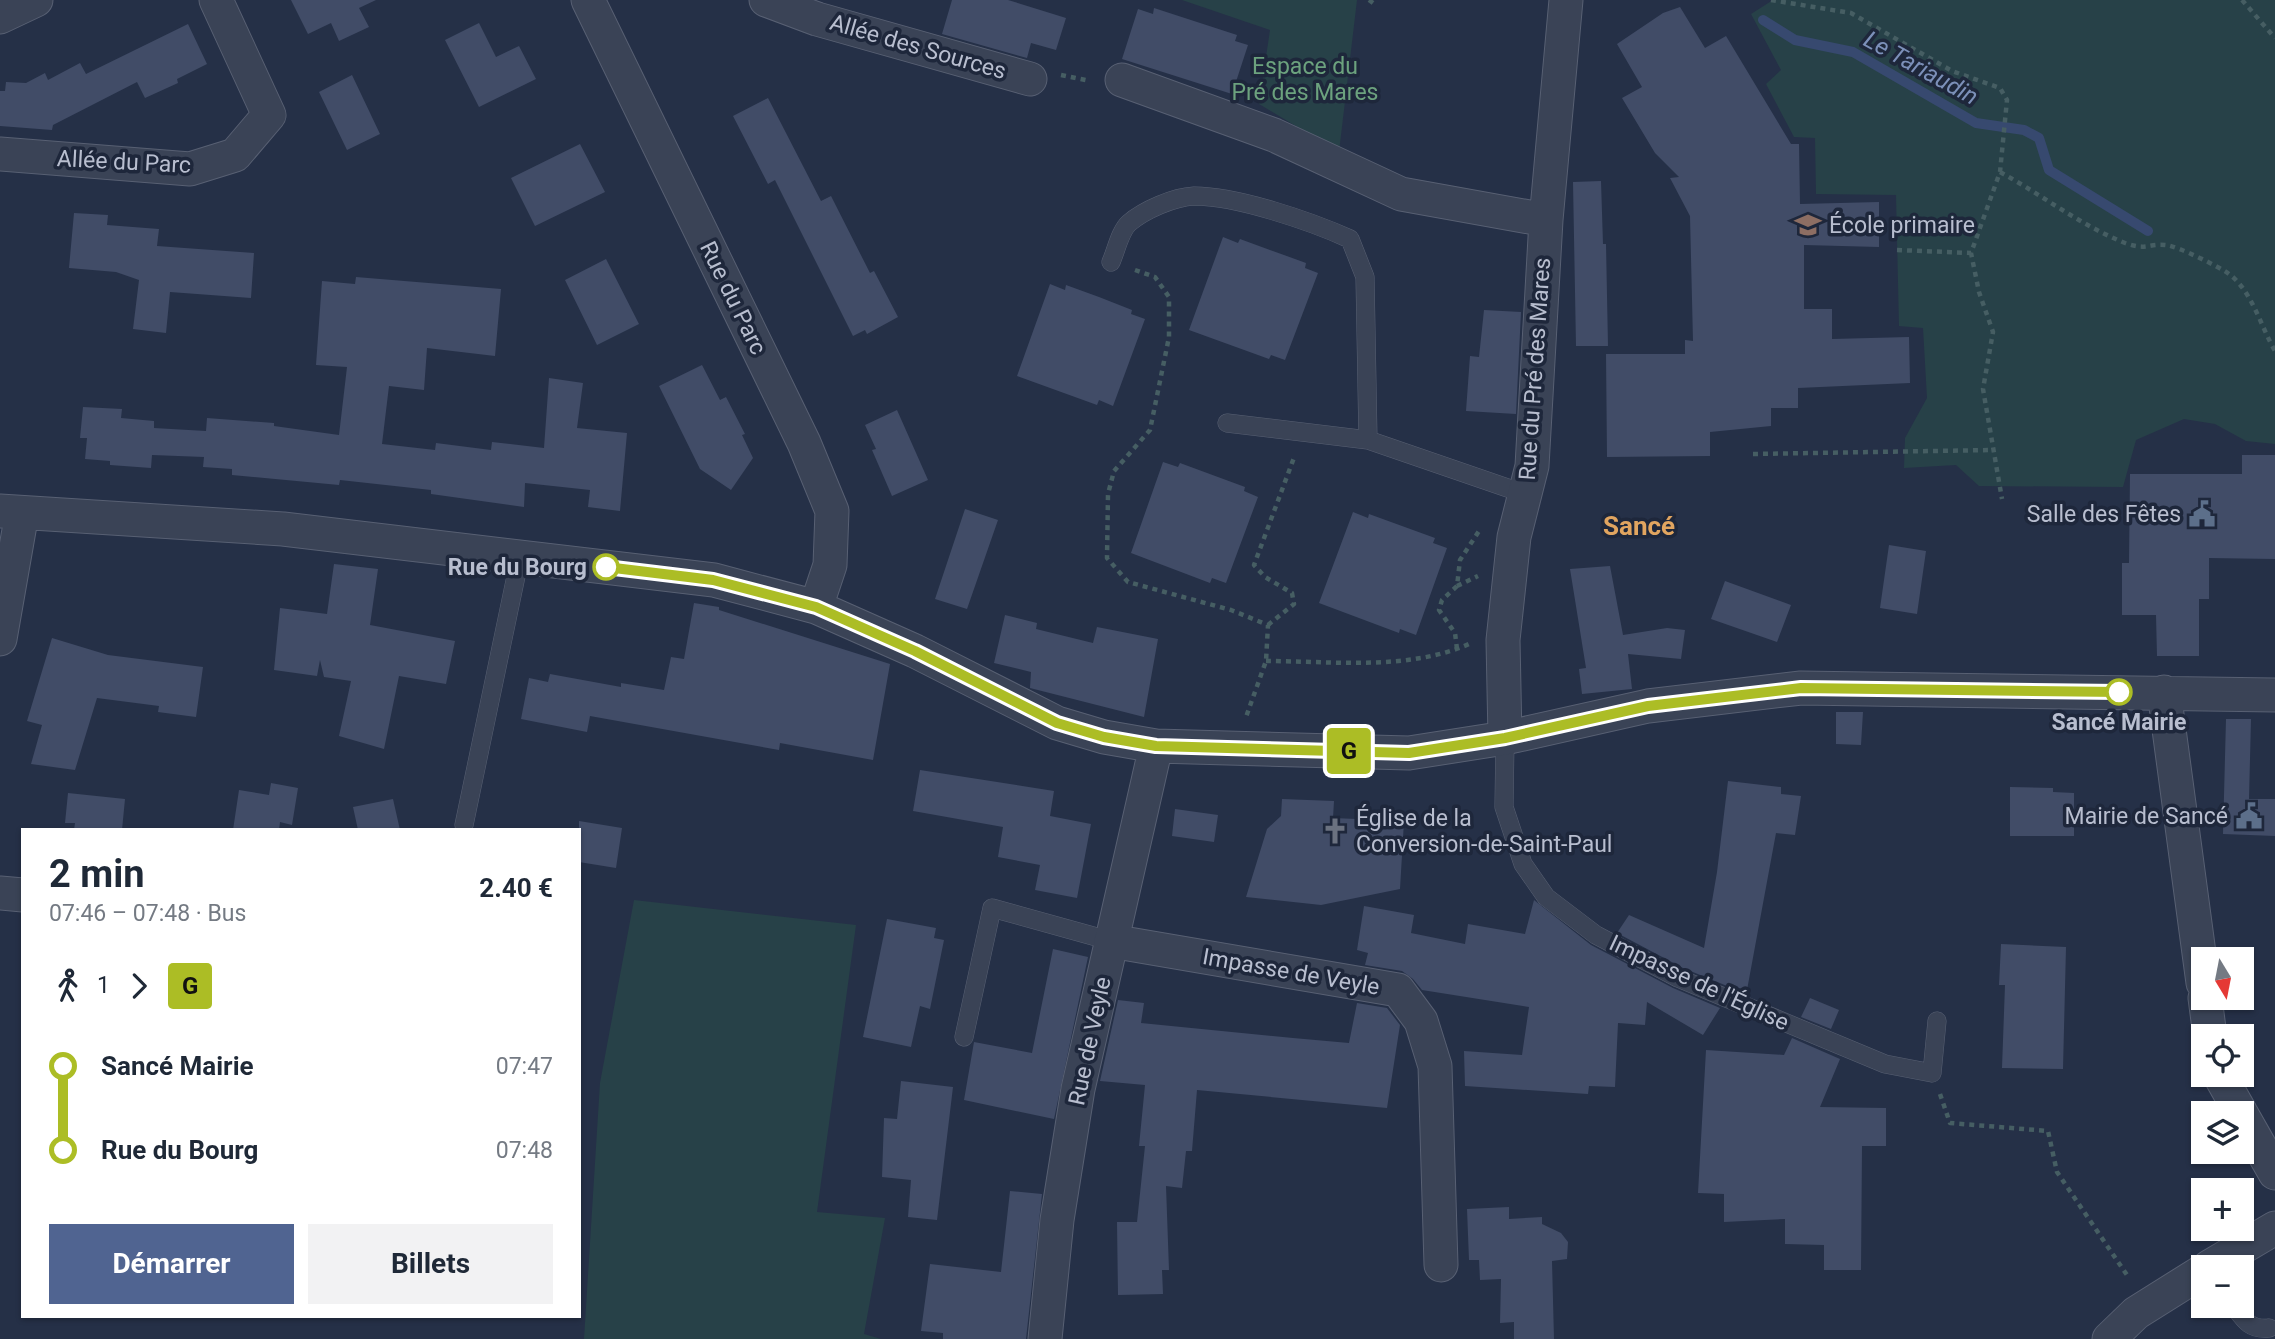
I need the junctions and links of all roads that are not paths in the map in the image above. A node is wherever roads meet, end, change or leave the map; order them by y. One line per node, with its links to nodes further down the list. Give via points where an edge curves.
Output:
1 (36, 0): 6 (street)
2 (216, 0): 9 (street, Allée du Parc, via 269,116 234,155 190,169)
3 (588, 0): 17 (street, Rue du Parc, via 804,443 832,511 830,565)
4 (766, 0): 7 (street, Allée des Sources, via 817,19)
5 (1566, 0): 10 (street, Rue du Pré des Mares)
6 (0, 17)
7 (1030, 79)
8 (1122, 80): 10 (street, via 1275,135 1401,194)
9 (0, 154)
10 (1546, 220): 14 (street, Rue du Pré des Mares, via 1532,466)
11 (1111, 262): 13 (lane, via 1127,225 1150,209 1192,196 1300,219 1350,239 1365,277)
12 (1227, 423): 13 (lane)
13 (1368, 440): 14 (lane)
14 (1511, 489): 21 (street, Rue du Pré des Mares, via 1514,537 1503,640)
15 (11, 512): 16 (street, via 283,529); 18 (street)
16 (520, 557): 17 (street, via 713,580); 23 (lane)
17 (816, 607): 22 (street, via 1057,723)
18 (0, 639)
19 (2164, 692): 20 (street); 21 (street, via 1801,688 1648,706); 27 (street)
20 (2275, 695)
21 (1505, 738): 22 (street, via 1409,753); 28 (lane, Impasse de l'Église, via 1504,807 1523,864 1546,897 1596,935 1678,978 1885,1064 1932,1073)
22 (1156, 746): 26 (street, Rue de Veyle)
23 (464, 825)
24 (0, 893): 25 (street)
25 (21, 895)
26 (1111, 941): 29 (lane, via 992,908); 34 (street, Impasse de Veyle, via 1398,990 1421,1021 1435,1066); 38 (street, Rue de Veyle, via 1078,1089 1057,1220)
27 (2198, 947)
28 (1937, 1021)
29 (964, 1037)
30 (2254, 1137): 31 (street)
31 (2275, 1173)
32 (2275, 1228): 33 (street)
33 (2229, 1255)
34 (1441, 1265)
35 (2191, 1278): 39 (street, via 2147,1306)
36 (2242, 1318): 37 (lane, via 2258,1329)
37 (2269, 1328)
38 (1045, 1339)
39 (2109, 1339)

